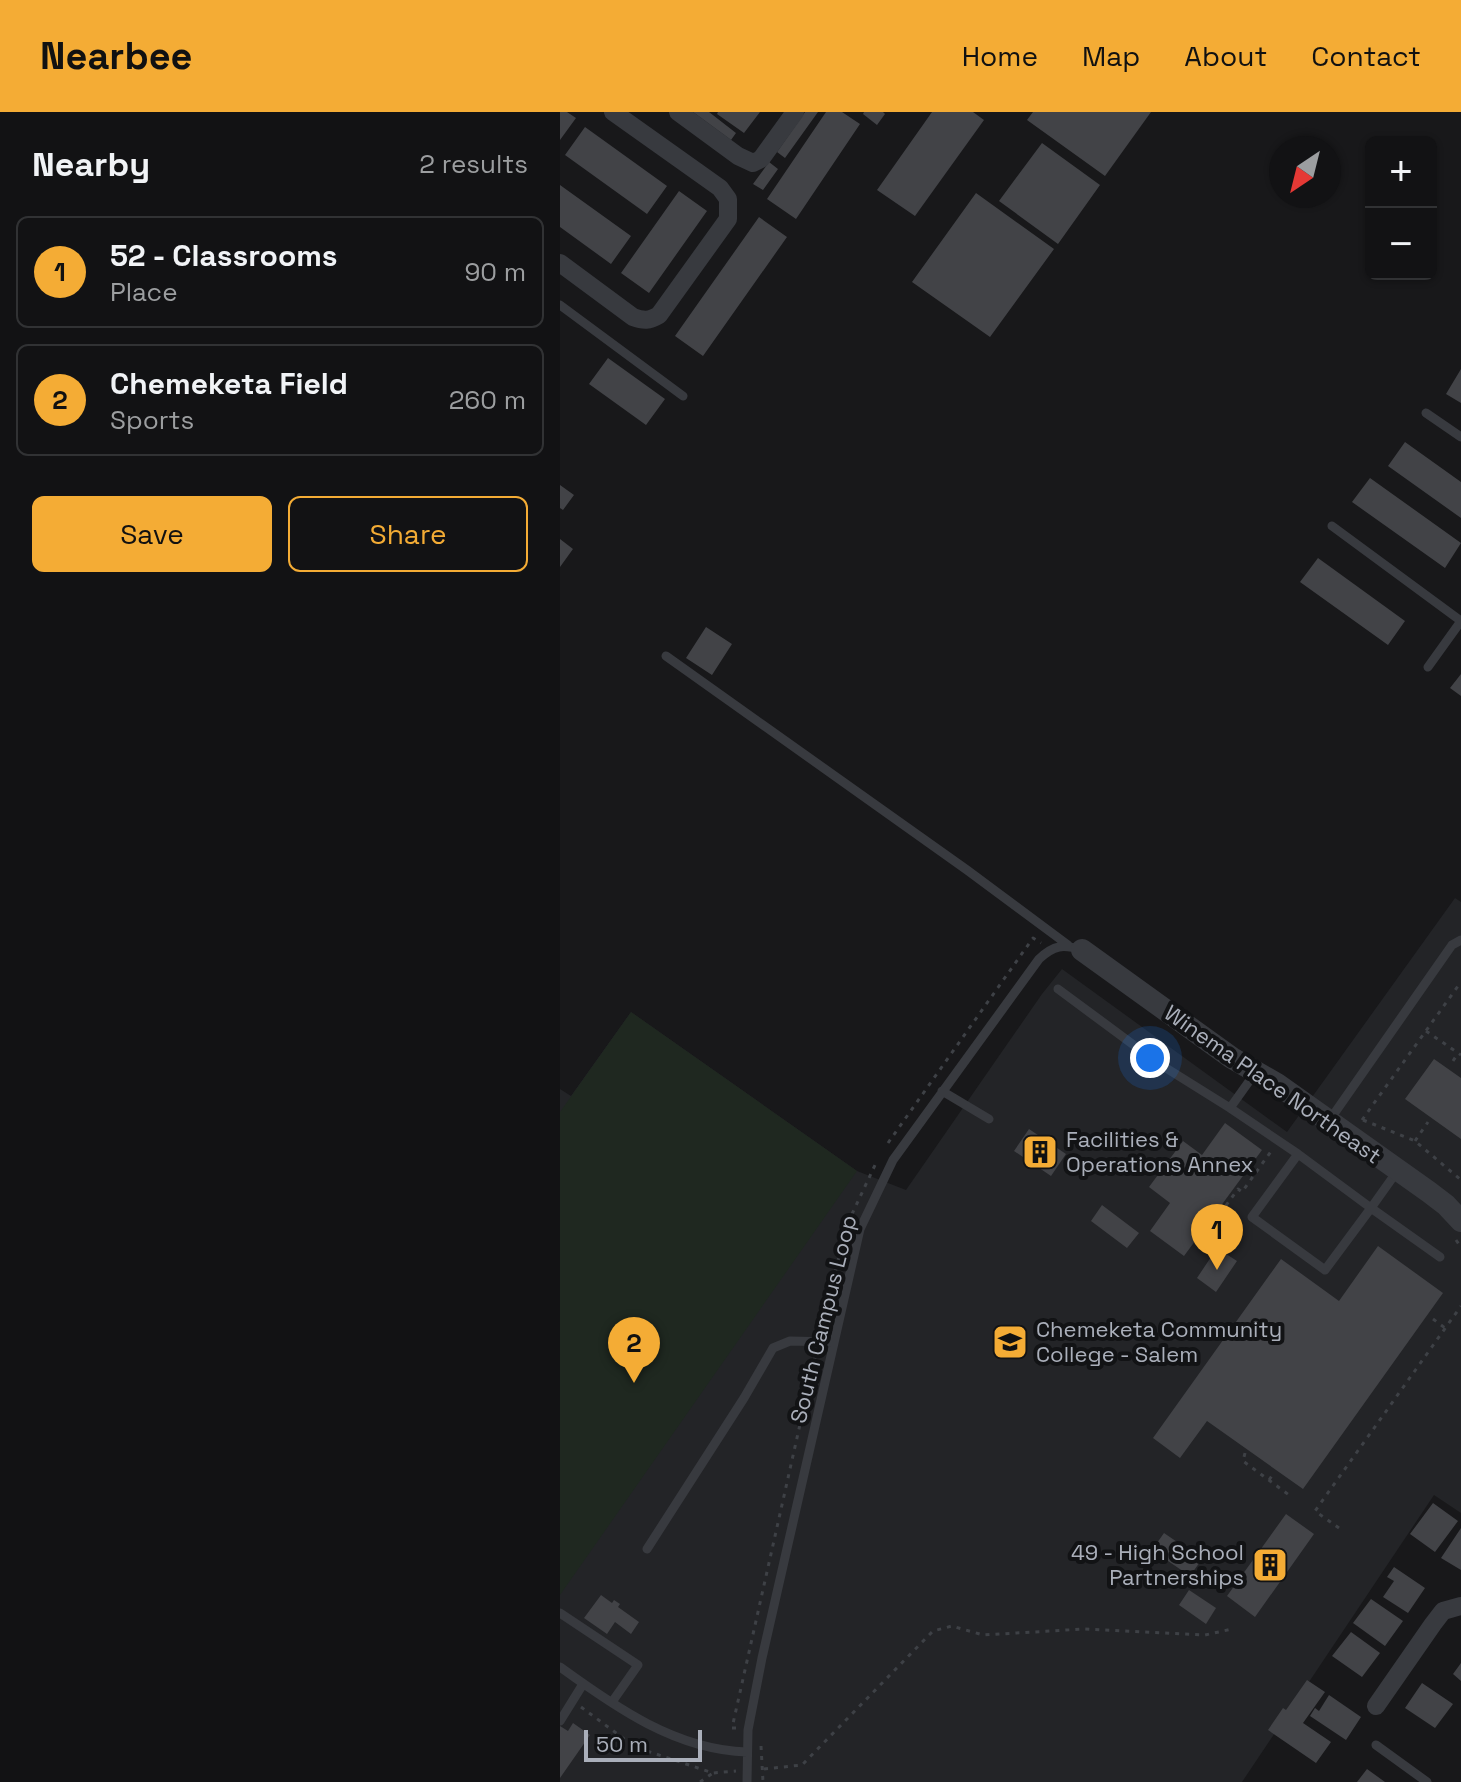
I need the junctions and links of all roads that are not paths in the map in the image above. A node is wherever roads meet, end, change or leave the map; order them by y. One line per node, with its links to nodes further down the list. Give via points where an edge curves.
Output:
1 (613, 112): 4 (street, via 720,188 728,199 728,219 651,320 633,317)
2 (678, 112): 3 (street, via 753,163)
3 (795, 112)
4 (560, 263)
5 (560, 305): 6 (lane)
6 (683, 396)
7 (1426, 413): 8 (lane)
8 (1461, 437)
9 (1332, 526): 11 (lane, via 1461,621)
10 (666, 656): 13 (lane)
11 (1428, 667)
12 (1461, 940): 19 (lane, via 1452,945)
13 (1075, 948): 15 (street, Winema Place Northeast); 16 (lane, South Campus Loop, via 1050,949)
14 (1058, 989): 17 (lane)
15 (1255, 1073): 17 (lane); 19 (street, Winema Place Northeast)
16 (942, 1091): 18 (lane); 25 (lane, South Campus Loop, via 883,1176 860,1229)
17 (1230, 1108): 20 (lane)
18 (989, 1119)
19 (1329, 1121): 21 (street, Winema Place Northeast)
20 (1298, 1154): 22 (lane); 22 (lane, via 1252,1217 1325,1270)
21 (1398, 1170): 22 (lane); 23 (street, Winema Place Northeast, via 1446,1205)
22 (1371, 1208): 24 (lane)
23 (1457, 1229)
24 (1440, 1257)
25 (833, 1342): 26 (lane, via 790,1341 773,1348); 35 (lane, South Campus Loop)
26 (647, 1549)
27 (1461, 1606): 32 (street, via 1443,1611)
28 (560, 1613): 31 (lane, via 638,1665)
29 (560, 1667): 30 (lane)
30 (583, 1684): 31 (lane); 33 (lane)
31 (612, 1702): 35 (lane, via 679,1739)
32 (1376, 1706)
33 (560, 1721)
34 (1376, 1745): 37 (lane)
35 (747, 1752): 36 (lane, South Campus Loop)
36 (747, 1782)
37 (1427, 1782)

